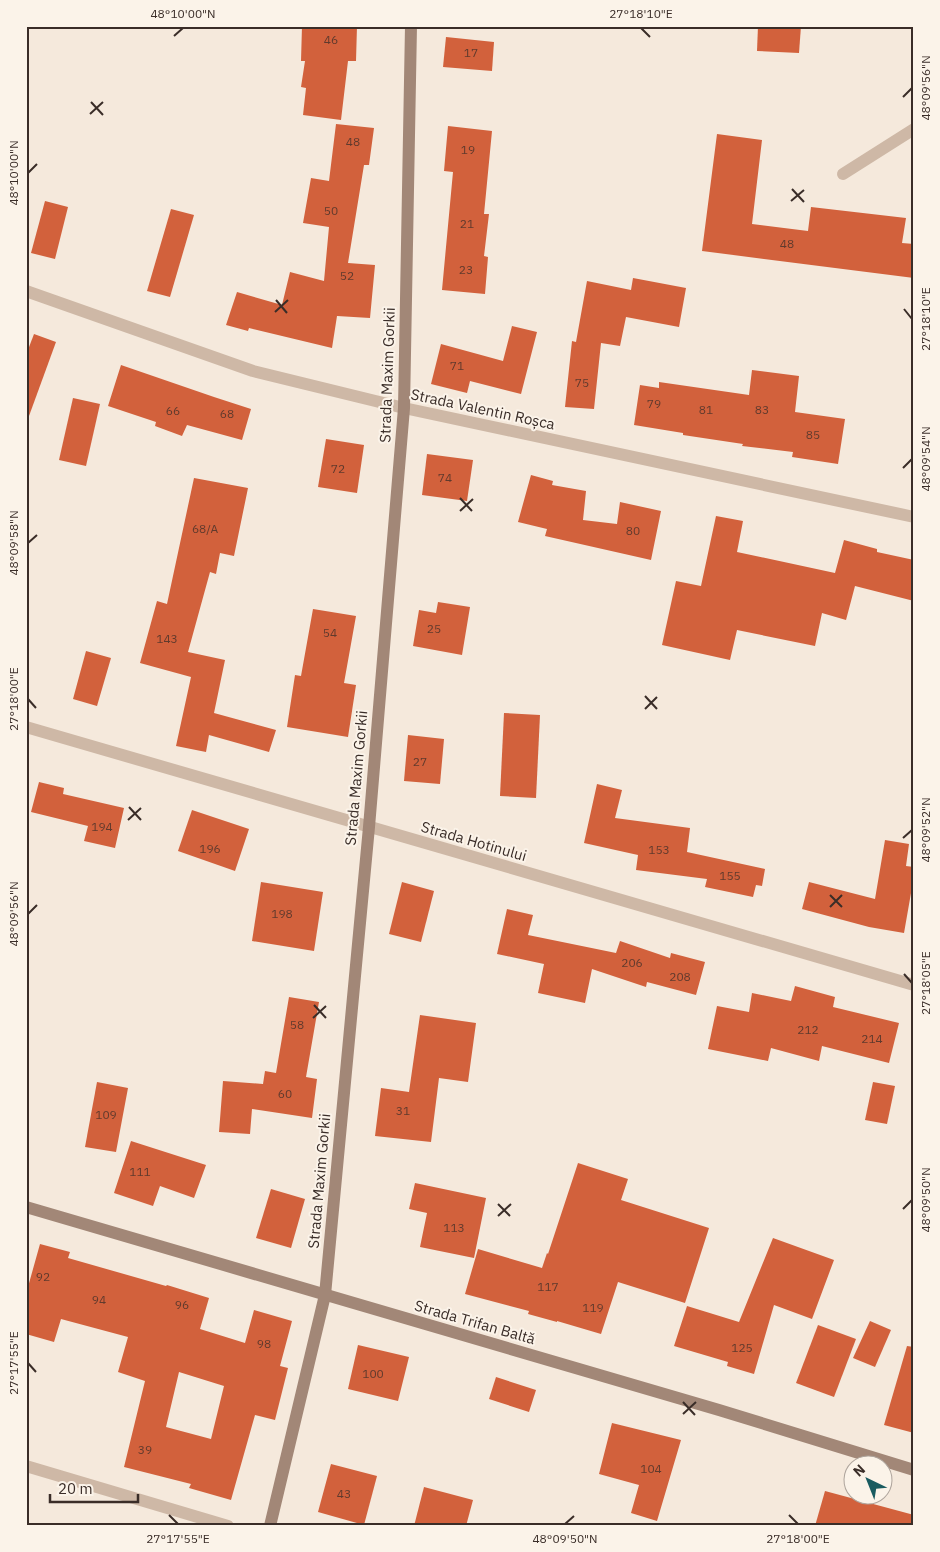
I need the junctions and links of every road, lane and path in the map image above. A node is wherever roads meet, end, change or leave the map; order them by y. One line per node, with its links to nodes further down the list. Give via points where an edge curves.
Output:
1 (411, 26): 5 (street, Strada Maxim Gorkii)
2 (914, 129): 3 (street)
3 (843, 174)
4 (26, 291): 5 (street, Strada Valentin Roșca, via 254,371)
5 (404, 408): 6 (street, Strada Valentin Roșca); 8 (street, Strada Maxim Gorkii)
6 (914, 518)
7 (26, 727): 8 (street, Strada Hotinului)
8 (369, 827): 9 (street, Strada Hotinului); 11 (street, Strada Maxim Gorkii)
9 (914, 985)
10 (26, 1207): 11 (street, Strada Trifan Baltă)
11 (325, 1295): 13 (street, Strada Trifan Baltă); 15 (street, Strada Maxim Gorkii)
12 (26, 1466): 14 (street)
13 (914, 1470)
14 (228, 1526)
15 (270, 1526)

